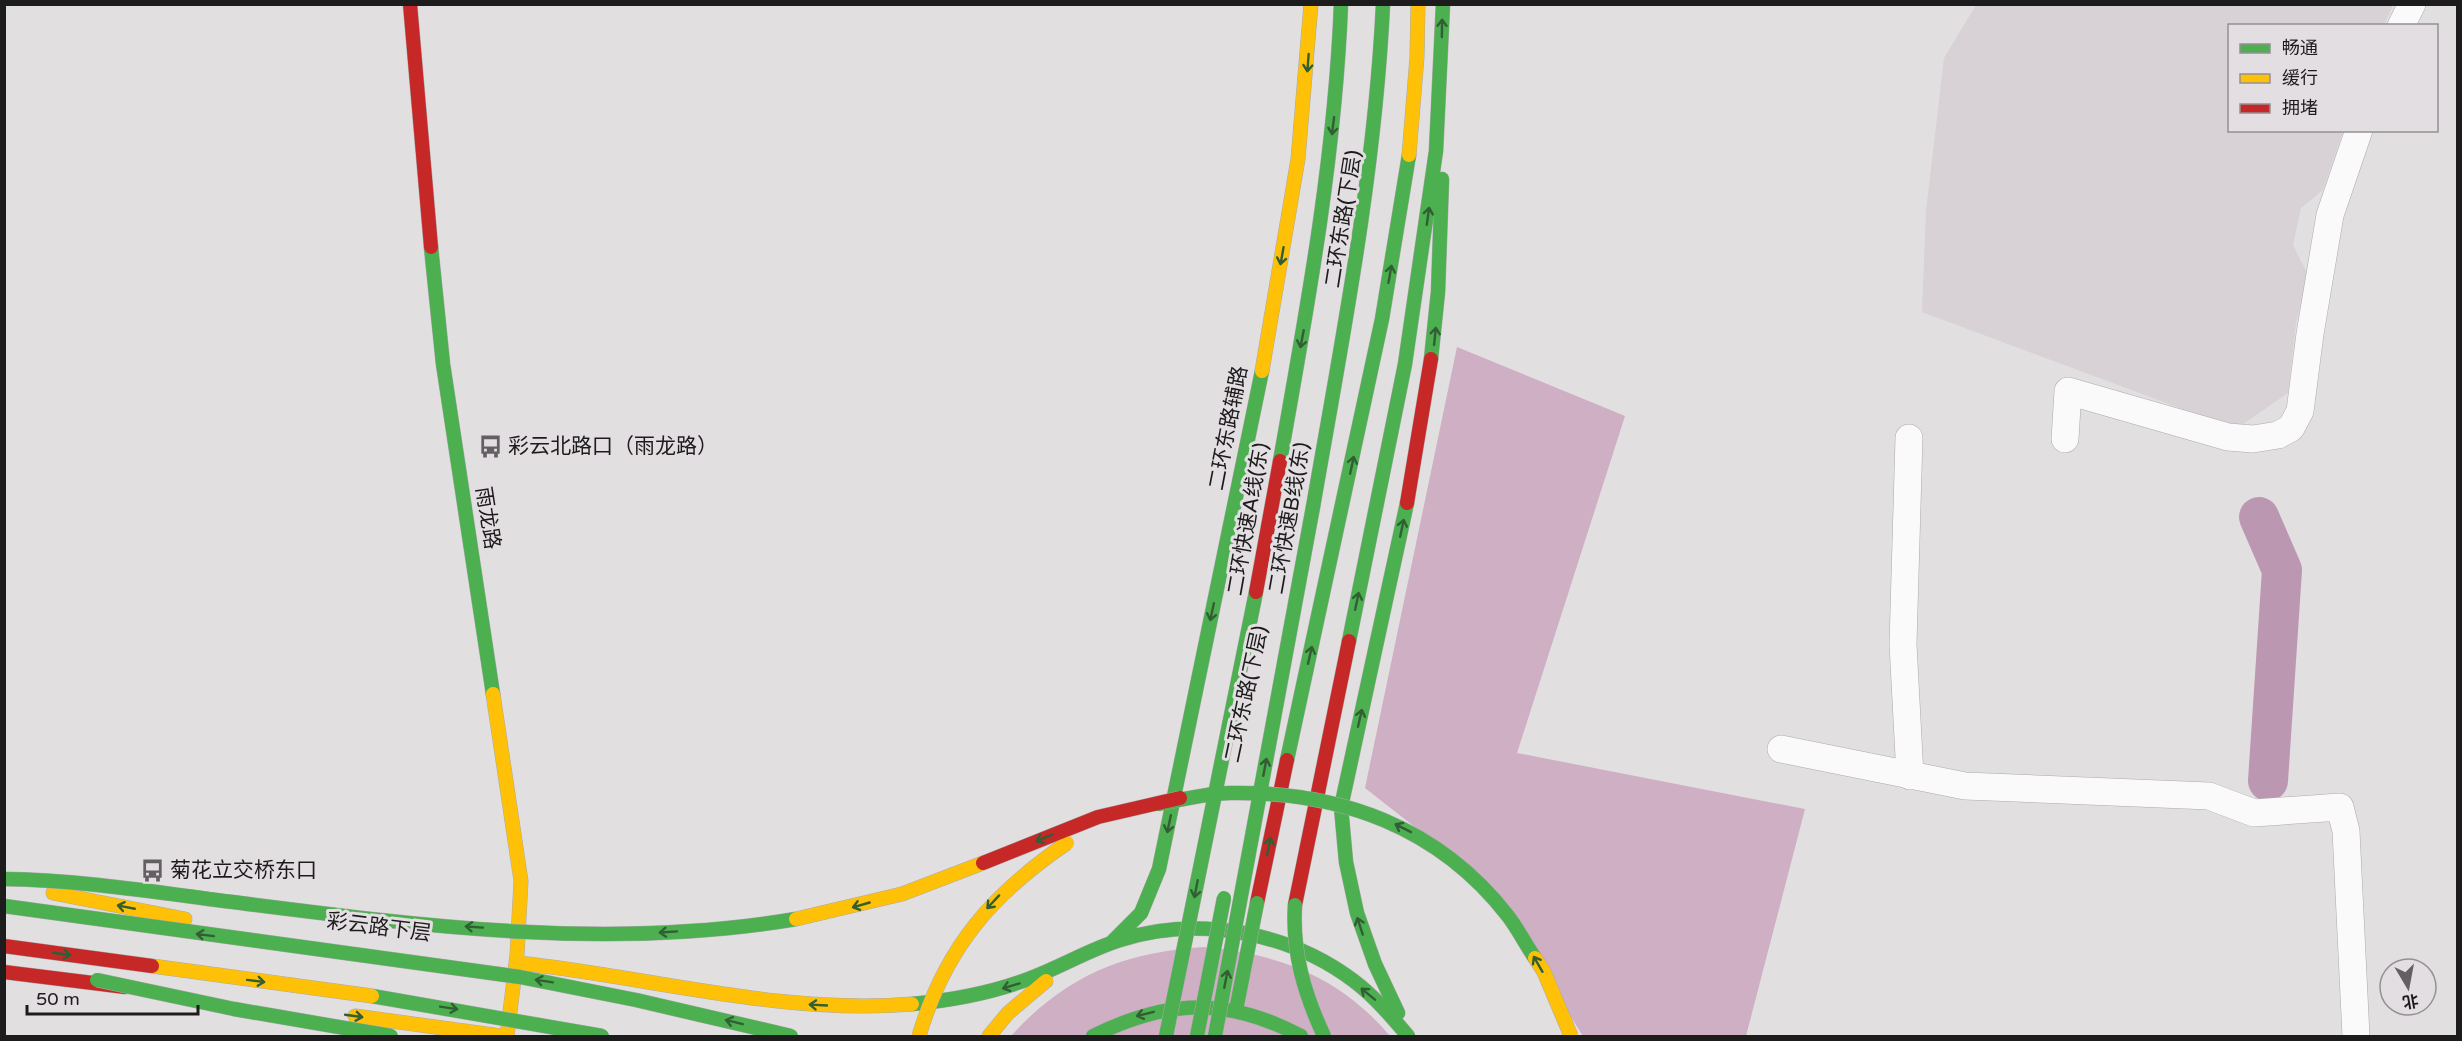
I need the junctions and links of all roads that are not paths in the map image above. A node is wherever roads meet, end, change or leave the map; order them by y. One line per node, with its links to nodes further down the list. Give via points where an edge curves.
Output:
1 (410, 4): 23 (main road, 雨龙路, via 420,146 443,364 521,881)
2 (1311, 4): 21 (main road, 二环东路辅路, one-way to 21, via 1307,85 1287,227 1232,517 1161,855 1152,891 1140,915 1124,933)
3 (1341, 4): 35 (main road, 二环快速A线(东), one-way to 35, bridge, via 1335,112 1308,312)
4 (1384, 4): 16 (main road, 二环东路(下层), bridge, via 1379,128 1358,262 1328,420); 37 (main road, 二环快速B线(东), one-way to 4, bridge, via 1360,235 1380,77)
5 (1418, 4): 26 (main road, one-way to 5, bridge, via 1391,267 1413,120)
6 (1443, 4): 9 (main road, one-way to 6)
7 (2412, 4): 8 (street)
8 (2402, 24)
9 (1442, 51): 39 (main road, one-way to 9, bridge, via 1298,970 1293,927 1399,399 1432,183); 40 (main road, one-way to 9, via 1374,963 1352,904 1341,807 1404,520 1431,375 1442,247)
10 (2357, 132): 12 (street, via 2330,215 2300,411 2291,428 2278,435 2253,439 2228,437 2068,391)
11 (1909, 438): 14 (street, via 1903,644)
12 (2065, 439)
13 (1781, 749): 14 (street)
14 (1910, 776): 43 (street, via 1965,786 2209,796 2254,813 2340,807 2346,831)
15 (1180, 798): 17 (main road, one-way to 17, bridge, via 1125,809 901,894 843,910 719,929 624,934 499,929 259,906 82,882); 25 (main road, one-way to 15, bridge, via 1524,940 1488,891 1449,856 1404,828 1358,809 1294,794 1229,792); 32 (main road, one-way to 32, bridge, via 1128,813 1073,839 997,897 948,962)
16 (1242, 814)
17 (4, 881): 23 (main road, 彩云路下层, one-way to 17, via 287,936)
18 (1227, 886): 36 (main road, bridge)
19 (4, 906): 31 (main road, one-way to 19, bridge, via 545,981)
20 (4, 946): 30 (main road, one-way to 30, bridge, via 399,1000)
21 (1084, 956): 23 (main road, 彩云路下层, one-way to 23, via 1015,985 940,1002 855,1007 750,998); 33 (main road, via 1042,983); 40 (main road, one-way to 21, via 1375,1000 1342,974 1305,952 1265,936 1221,928 1176,927 1130,936)
22 (4, 958): 27 (main road, bridge, via 234,1009)
23 (516, 963): 29 (main road, 雨龙路)
24 (4, 972): 28 (main road, one-way to 28)
25 (1556, 997): 41 (main road, bridge); 42 (main road, bridge)
26 (1233, 1025)
27 (391, 1036)
28 (501, 1036)
29 (507, 1036)
30 (602, 1036)
31 (791, 1036)
32 (919, 1036)
33 (989, 1036)
34 (1093, 1036): 38 (main road, one-way to 34, bridge, via 1252,1013 1192,1006 1138,1015)
35 (1166, 1036)
36 (1197, 1036)
37 (1215, 1036)
38 (1301, 1036)
39 (1324, 1036)
40 (1410, 1036)
41 (1571, 1036)
42 (1580, 1036)
43 (2356, 1036)

